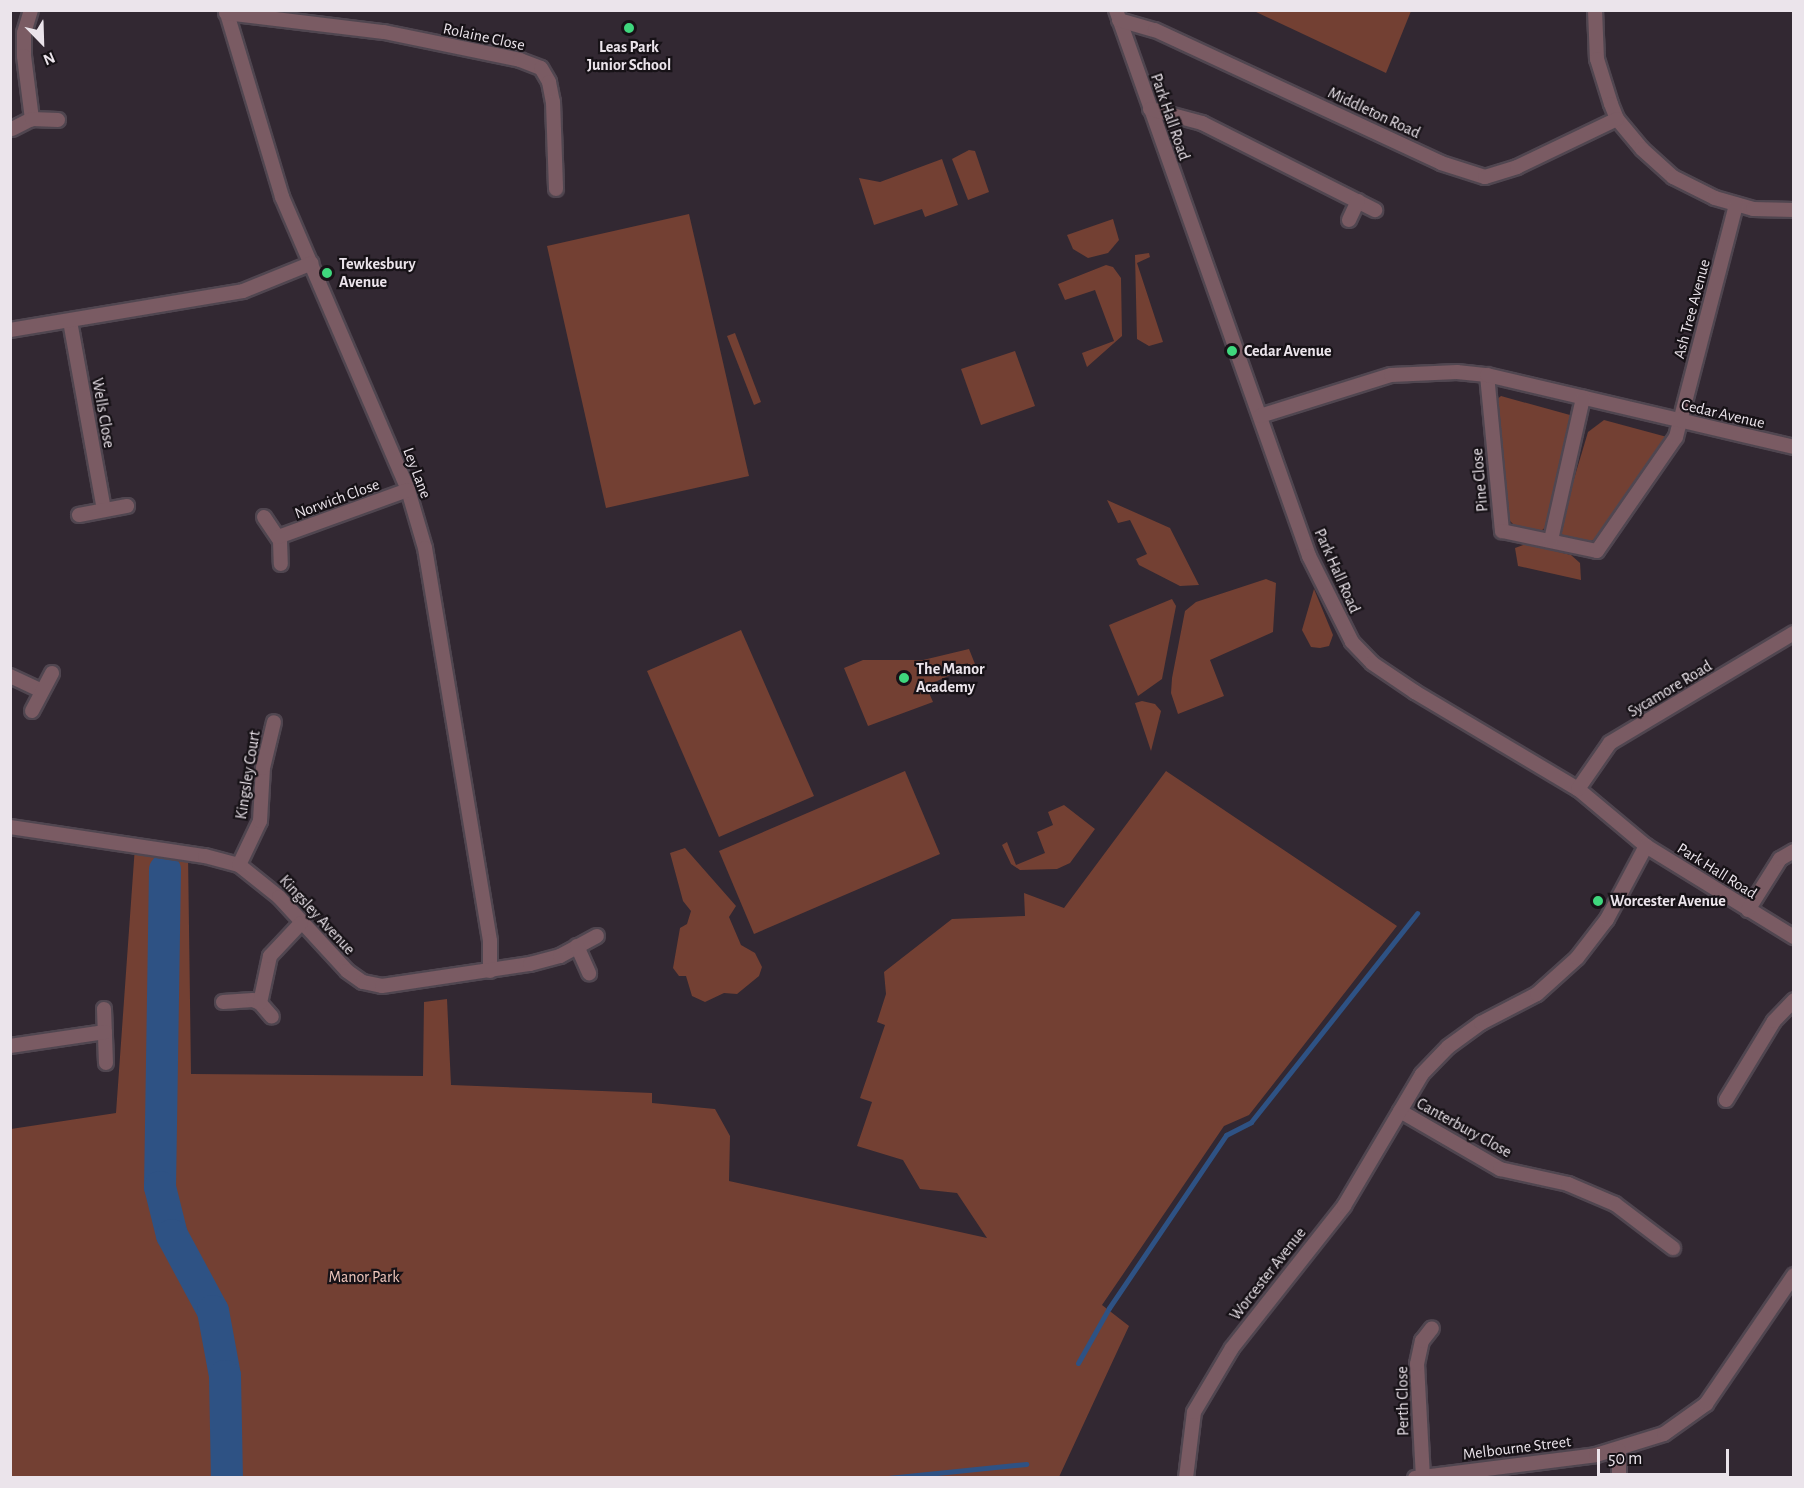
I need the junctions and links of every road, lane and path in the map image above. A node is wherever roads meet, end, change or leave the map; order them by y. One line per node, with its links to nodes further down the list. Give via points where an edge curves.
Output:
1 (31, 10): 6 (street, via 24,33 24,56)
2 (1595, 10): 7 (street, via 1597,59)
3 (226, 12): 10 (street, Rolaine Close, via 384,32 520,60 541,68 553,102); 16 (street, Ley Lane, via 269,163)
4 (1118, 15): 5 (street, Park Hall Road); 7 (street, Middleton Road, via 1441,162 1485,177 1517,167)
5 (1150, 109): 11 (street, via 1202,123); 21 (street, Park Hall Road)
6 (32, 119): 8 (street); 9 (street)
7 (1617, 119): 12 (street, via 1673,177)
8 (58, 120)
9 (12, 129)
10 (556, 189)
11 (1358, 201): 13 (street); 15 (street)
12 (1736, 205): 14 (street); 22 (street, Ash Tree Avenue)
13 (1375, 210)
14 (1794, 210)
15 (1349, 220)
16 (312, 263): 17 (street, via 243,291); 24 (street, Ley Lane)
17 (70, 321): 18 (street); 26 (street, Wells Close)
18 (10, 330)
19 (1487, 375): 20 (street, Cedar Avenue); 21 (street, Cedar Avenue, via 1391,375); 30 (street, Pine Close, via 1502,531)
20 (1583, 399): 22 (street, Cedar Avenue); 30 (street)
21 (1260, 416): 38 (street, Park Hall Road, via 1309,556 1352,642 1372,663 1415,692)
22 (1679, 421): 23 (street, Cedar Avenue); 30 (street, Pine Close, via 1676,437 1597,551)
23 (1794, 447)
24 (408, 490): 29 (street, Norwich Close); 48 (street, Ley Lane, via 425,548 490,941)
25 (127, 506): 26 (street)
26 (104, 510): 27 (street)
27 (79, 515)
28 (264, 517): 29 (street)
29 (278, 537): 31 (street)
30 (1551, 540)
31 (281, 564)
32 (1794, 633): 38 (street, Sycamore Road, via 1610,744)
33 (52, 673): 35 (street)
34 (10, 675): 35 (street)
35 (42, 691): 36 (street)
36 (32, 711)
37 (274, 722): 42 (street, Kingsley Court, via 263,768 260,821)
38 (1578, 789): 40 (street, Park Hall Road)
39 (10, 827): 42 (street, Kingsley Avenue, via 205,856)
40 (1646, 846): 43 (street, Park Hall Road); 59 (street, Worcester Avenue, via 1607,919 1577,958 1537,994 1448,1047 1422,1074)
41 (1794, 851): 43 (street, via 1780,859)
42 (238, 865): 44 (street, Kingsley Avenue, via 256,876)
43 (1748, 910): 46 (street, Park Hall Road)
44 (301, 923): 48 (street, Kingsley Avenue, via 331,957 363,982 400,986); 52 (street, via 270,956)
45 (597, 936): 47 (street, Kingsley Avenue)
46 (1794, 937)
47 (577, 946): 48 (street, Kingsley Avenue, via 530,964); 49 (street)
48 (490, 971)
49 (589, 973)
50 (1794, 1000): 58 (street, via 1774,1020)
51 (223, 1002): 52 (street)
52 (260, 1003): 54 (street)
53 (104, 1009): 55 (street)
54 (272, 1017)
55 (105, 1032): 56 (street); 57 (street)
56 (10, 1046)
57 (105, 1063)
58 (1726, 1100)
59 (1400, 1111): 60 (street, Canterbury Close, via 1500,1169 1568,1184 1615,1204); 65 (street, Worcester Avenue, via 1344,1206 1232,1348 1194,1412)
60 (1673, 1248)
61 (1794, 1275): 63 (street, Melbourne Street, via 1706,1404 1664,1434)
62 (1432, 1328): 64 (street, Perth Close, via 1422,1341 1417,1364)
63 (1619, 1450): 64 (street, Melbourne Street); 67 (street)
64 (1423, 1477): 66 (street, Melbourne Street)
65 (1186, 1478)
66 (1415, 1478)
67 (1619, 1478)

